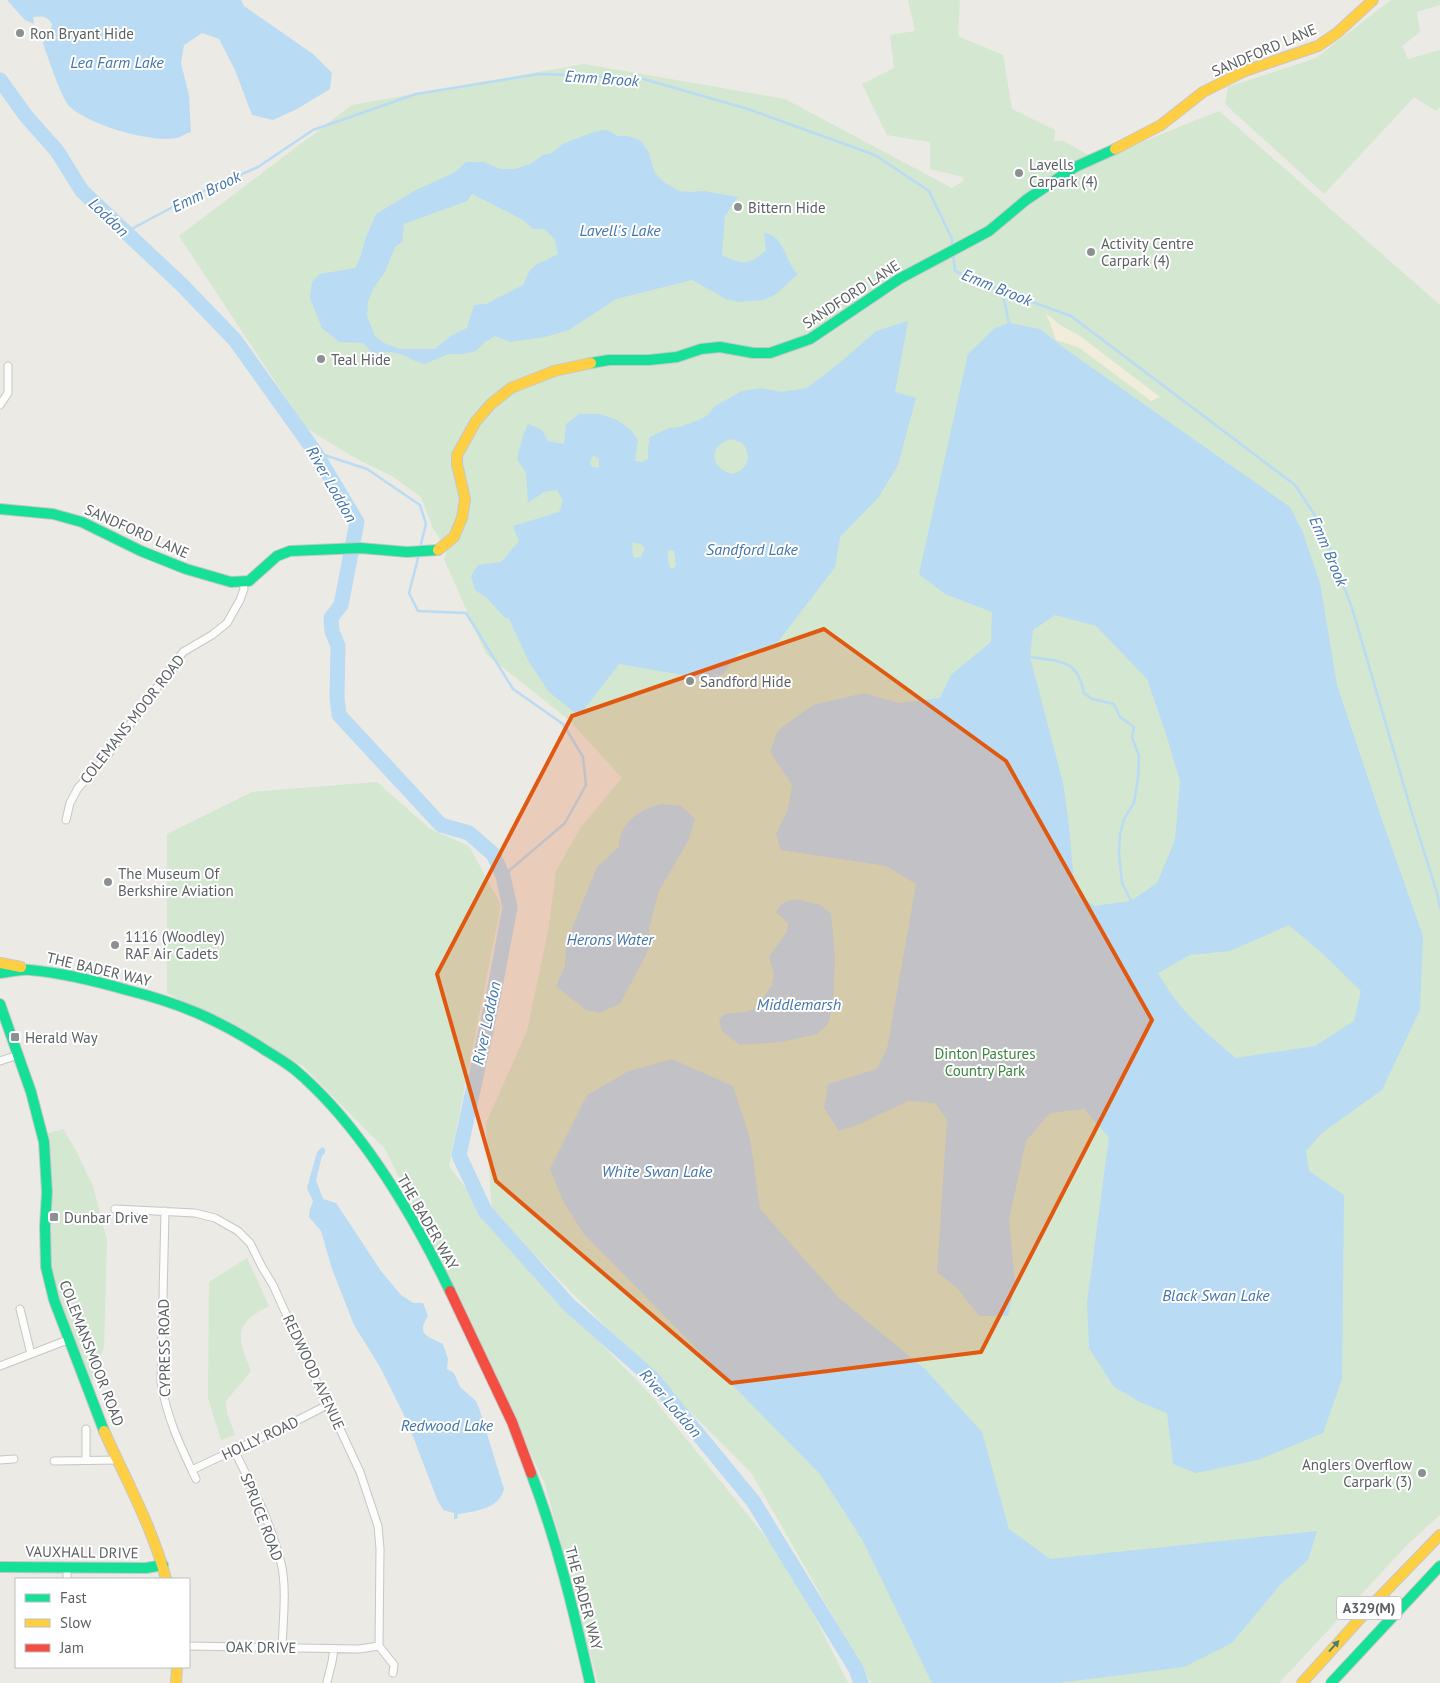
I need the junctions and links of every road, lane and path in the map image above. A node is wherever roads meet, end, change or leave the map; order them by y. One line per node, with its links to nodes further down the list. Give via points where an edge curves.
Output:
1 (1373, 0): 5 (main road, SANDFORD LANE, via 1318,46 1245,71 1202,92 1161,125 1060,176 989,231 899,279 810,339 770,353 720,347 677,357 582,364 511,388 476,421 459,449 457,464 465,499 462,518 454,537 446,545 432,551 407,552 360,548 290,551 276,556)
2 (8, 366): 3 (street, via 8,393)
3 (0, 405)
4 (0, 509): 5 (main road, SANDFORD LANE, via 53,514 82,522 119,542 186,569)
5 (244, 583): 6 (street, COLEMANS MOOR ROAD, via 240,600 227,623 184,652 104,760 78,788)
6 (66, 820)
7 (0, 963): 8 (main road, THE BADER WAY)
8 (29, 970): 9 (main road, THE BADER WAY); 44 (main road, THE BADER WAY, via 90,980 166,1000 241,1034 293,1068 350,1126 420,1235 512,1422 543,1504)
9 (0, 973)
10 (1, 1009): 11 (main road, COLEMANSMOOR ROAD)
11 (18, 1055): 12 (street); 16 (main road, COLEMANSMOOR ROAD, via 44,1142 46,1267 54,1300)
12 (0, 1061)
13 (115, 1209): 14 (street, REDWOOD AVENUE)
14 (165, 1211): 19 (street, REDWOOD AVENUE, via 215,1218 238,1231 250,1243 274,1286); 27 (street, CYPRESS ROAD, via 161,1383 172,1428)
15 (20, 1309): 17 (street)
16 (70, 1339): 17 (street); 26 (main road, COLEMANSMOOR ROAD)
17 (31, 1354): 18 (street)
18 (0, 1366)
19 (327, 1405): 21 (street, HOLLY ROAD); 38 (street, REDWOOD AVENUE, via 360,1472 378,1526)
20 (86, 1429): 25 (street)
21 (234, 1450): 27 (street, HOLLY ROAD); 37 (street, SPRUCE ROAD, via 263,1511 281,1564)
22 (14, 1459): 23 (street)
23 (0, 1460)
24 (54, 1460): 25 (street)
25 (86, 1460): 26 (street)
26 (118, 1460): 30 (main road, COLEMANSMOOR ROAD, via 147,1518)
27 (192, 1470): 28 (street, CYPRESS ROAD)
28 (196, 1479)
29 (1440, 1535): 45 (main road, A329(M), one-way to 29)
30 (163, 1565): 33 (main road, VAUXHALL DRIVE, via 146,1568); 35 (main road, COLEMANSMOOR ROAD)
31 (1440, 1566): 46 (main road, A329(M))
32 (0, 1567): 33 (main road, VAUXHALL DRIVE)
33 (67, 1567): 34 (street)
34 (68, 1578)
35 (166, 1578)
36 (190, 1646): 37 (street, OAK DRIVE)
37 (282, 1646): 39 (street, OAK DRIVE)
38 (379, 1646): 39 (street, OAK DRIVE); 41 (street, via 394,1664)
39 (334, 1649): 42 (street)
40 (177, 1668): 43 (main road)
41 (393, 1673)
42 (327, 1682)
43 (176, 1683)
44 (590, 1683)
45 (1302, 1683)
46 (1331, 1683)

